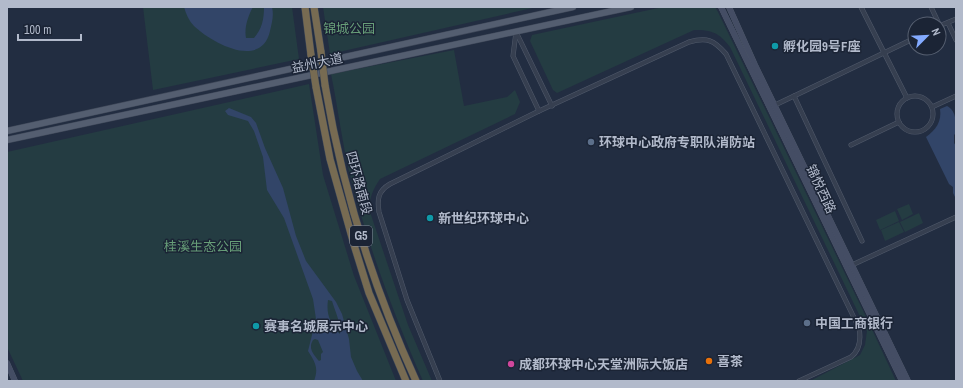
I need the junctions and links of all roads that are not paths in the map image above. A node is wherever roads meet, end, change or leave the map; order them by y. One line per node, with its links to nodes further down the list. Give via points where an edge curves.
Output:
1 (305, 7): 30 (highway, 四环路南段 / G5, bridge, via 310,55 330,159 369,292)
2 (314, 7): 31 (highway, 四环路南段 / G5, bridge, via 340,157 361,234 388,315)
3 (573, 7): 22 (main road, 益州大道)
4 (631, 7): 10 (main road, 益州大道)
5 (722, 7): 34 (main road, 锦悦西路)
6 (729, 7): 17 (main road, 锦悦西路)
7 (861, 7): 13 (street)
8 (956, 19): 9 (street)
9 (948, 22): 11 (street)
10 (516, 32): 18 (street); 20 (street, via 513,56); 23 (main road, 益州大道)
11 (956, 40)
12 (907, 42): 13 (street)
13 (884, 53): 14 (street); 16 (street)
14 (794, 96): 17 (street); 26 (street)
15 (956, 96): 19 (street)
16 (907, 98): 19 (street, via 919,97); 21 (street, via 898,111)
17 (774, 105): 27 (main road, 锦悦西路)
18 (552, 106): 20 (street); 33 (street, via 689,42 710,40 718,45 726,54 861,336 859,346 851,357)
19 (932, 107): 21 (street, via 930,124 921,131 906,130)
20 (539, 112): 32 (street, via 384,187 380,192 379,212 407,300)
21 (899, 122): 24 (street)
22 (7, 131)
23 (7, 140)
24 (851, 145)
25 (956, 216): 27 (street)
26 (862, 241)
27 (852, 265): 35 (main road, 锦悦西路)
28 (7, 363): 29 (main road)
29 (15, 381)
30 (406, 381)
31 (416, 381)
32 (440, 381)
33 (799, 381)
34 (902, 381)
35 (908, 381)

